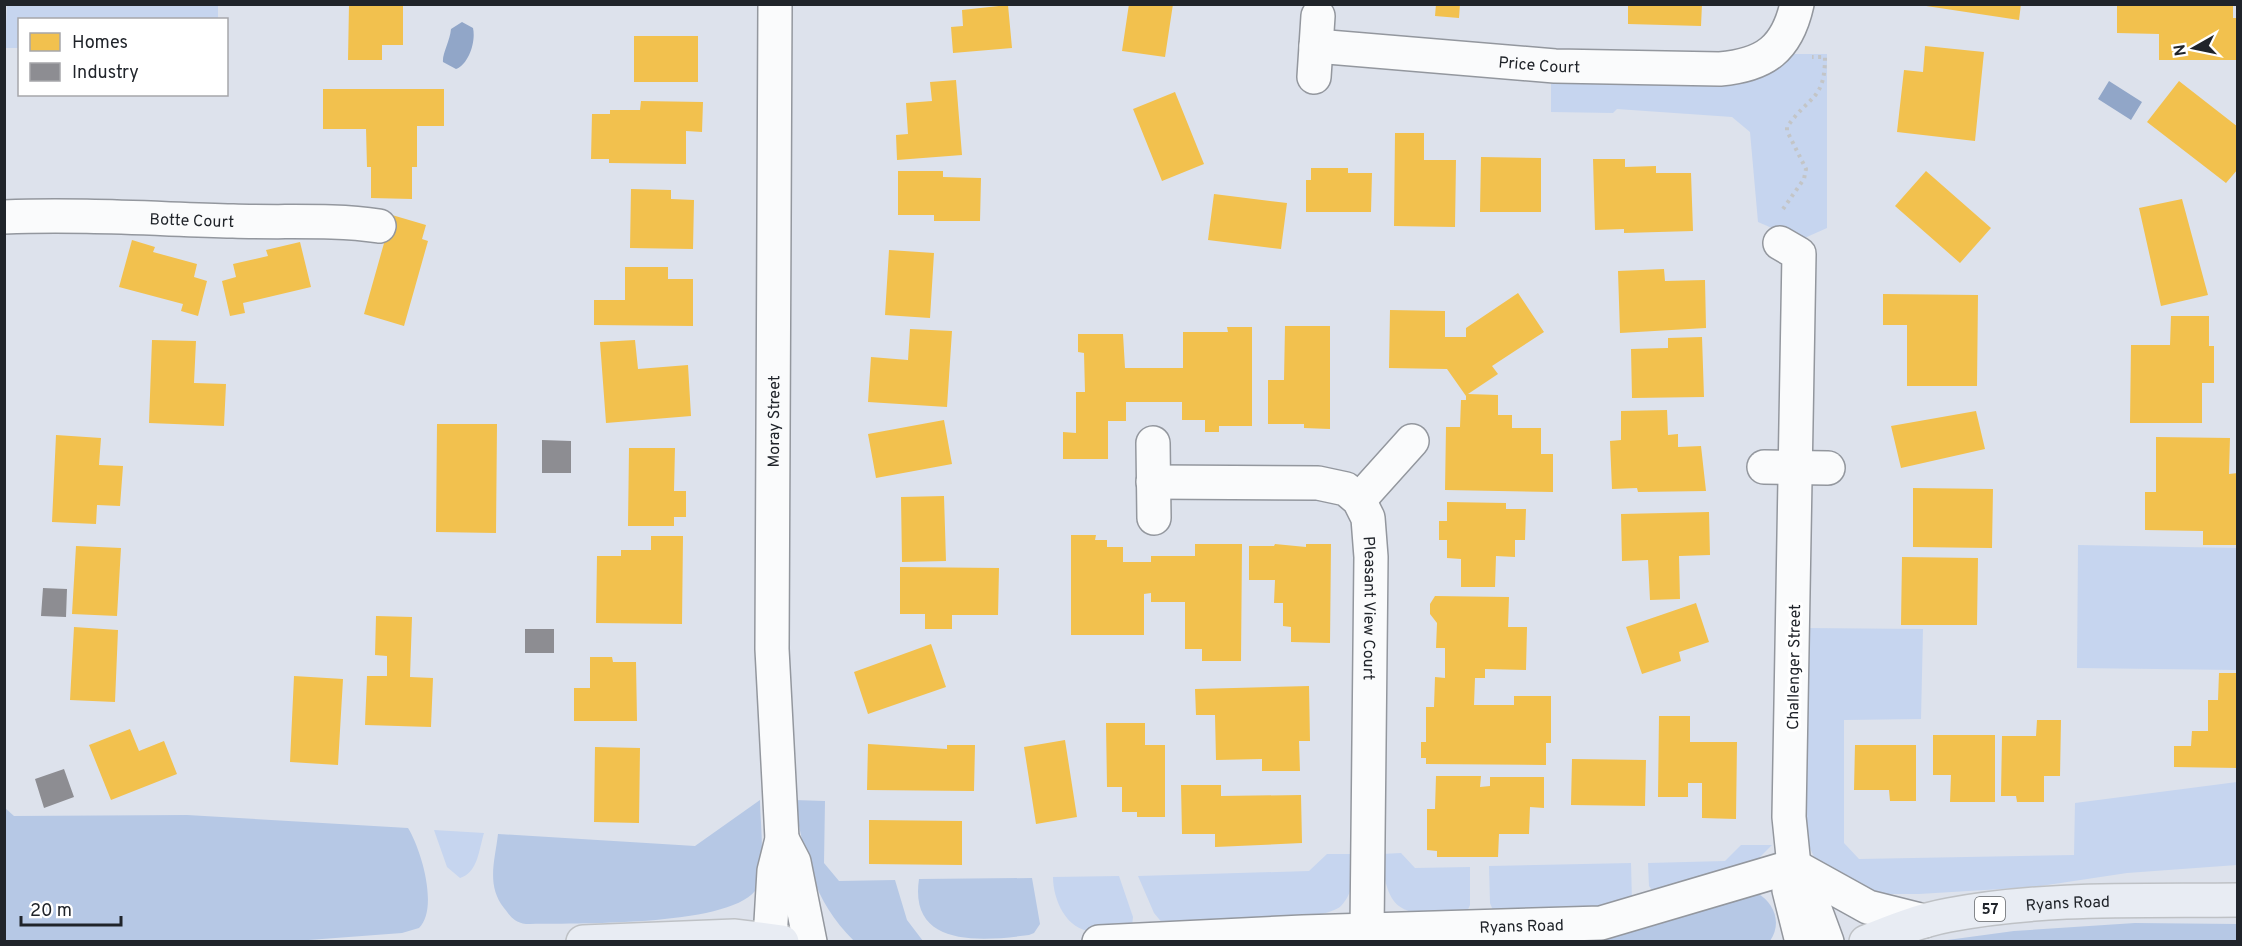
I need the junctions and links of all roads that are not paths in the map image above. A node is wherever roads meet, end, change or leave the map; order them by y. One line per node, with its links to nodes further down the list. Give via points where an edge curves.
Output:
1 (775, 4): 14 (street, Moray Street, via 772,649)
2 (1797, 4): 3 (street, Price Court, via 1783,41 1761,61 1742,68 1583,68)
3 (1316, 46)
4 (4, 217): 5 (street, Botte Court, via 119,215 237,221 330,220)
5 (379, 226)
6 (1795, 239): 10 (street, Challenger Street)
7 (1412, 441): 12 (street)
8 (1153, 443): 11 (street)
9 (1764, 467): 10 (street)
10 (1813, 467): 15 (street, Challenger Street, via 1789,817)
11 (1153, 482): 12 (street, via 1318,483 1346,489); 13 (street)
12 (1359, 501): 18 (street, Pleasant View Court, via 1369,525 1371,557)
13 (1154, 518)
14 (783, 839): 19 (street, Moray Street, via 774,871); 21 (street, Moray Street, via 794,862)
15 (1794, 866): 17 (street, via 1868,907); 18 (street, Ryans Road, via 1601,923); 23 (street, Challenger Street, via 1789,890); 24 (street, Challenger Street, via 1807,886)
16 (2238, 900): 17 (main road, Ryans Road / 57, via 2009,907)
17 (1924, 921): 25 (main road, Ryans Road / 57)
18 (1367, 930): 22 (street, Ryans Road)
19 (776, 940): 20 (main road, via 735,936)
20 (583, 942)
21 (810, 942)
22 (1099, 942)
23 (1802, 942)
24 (1827, 942)
25 (1866, 942)

